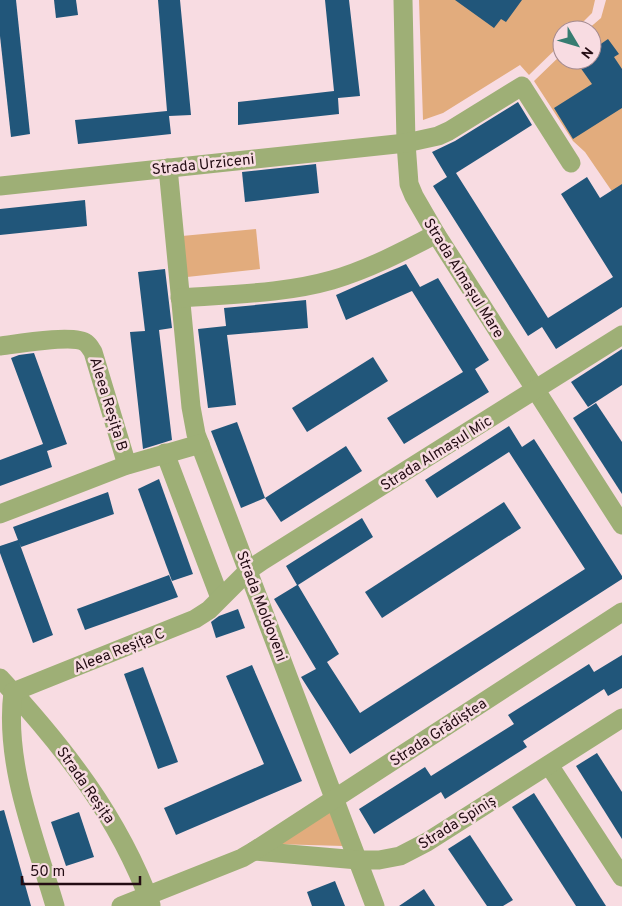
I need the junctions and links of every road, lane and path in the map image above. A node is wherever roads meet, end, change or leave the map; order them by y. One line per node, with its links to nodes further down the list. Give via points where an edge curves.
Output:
1 (403, 0): 2 (street, Strada Almașul Mare)
2 (406, 143): 3 (street, Strada Urziceni, via 450,131 522,86); 4 (street, Strada Urziceni); 6 (street, Strada Almașul Mare, via 411,190)
3 (571, 163)
4 (168, 168): 5 (street, Strada Urziceni); 7 (street, Strada Moldoveni)
5 (0, 186)
6 (436, 234): 7 (street, via 330,281 268,291); 10 (street, Strada Almașul Mare)
7 (180, 298): 11 (street, Strada Moldoveni, via 193,418)
8 (622, 335): 10 (street, Strada Almașul Mic)
9 (0, 346): 13 (street, Aleea Reșița B, via 60,339 87,343 93,352)
10 (535, 391): 15 (street, Strada Almașul Mare); 16 (street, Strada Almașul Mic)
11 (200, 444): 12 (street, Aleea Reșița B); 16 (street, Strada Moldoveni)
12 (165, 453): 13 (street, Aleea Reșița B); 17 (street)
13 (127, 465): 14 (street, Aleea Reșița B)
14 (0, 514)
15 (622, 525)
16 (249, 570): 17 (street, Aleea Reșița C); 23 (street, Strada Moldoveni)
17 (220, 598): 20 (street, Aleea Reșița C, via 195,619)
18 (622, 612): 23 (street, Strada Grădiștea)
19 (0, 678): 20 (street, Strada Reșița)
20 (13, 692): 27 (street, Strada Reșița, via 99,800 122,838); 28 (street, via 14,760)
21 (622, 718): 22 (street, Strada Spiniș)
22 (549, 764): 25 (street, Strada Spiniș, via 408,853 391,858); 26 (street)
23 (335, 799): 24 (street, Strada Grădiștea); 25 (street, Strada Moldoveni)
24 (254, 852): 25 (street, Strada Grădiștea); 27 (street, Strada Grădiștea)
25 (358, 860): 30 (street, Strada Moldoveni)
26 (622, 877)
27 (149, 900): 29 (street, Strada Grădiștea)
28 (55, 906)
29 (121, 906)
30 (375, 906)

